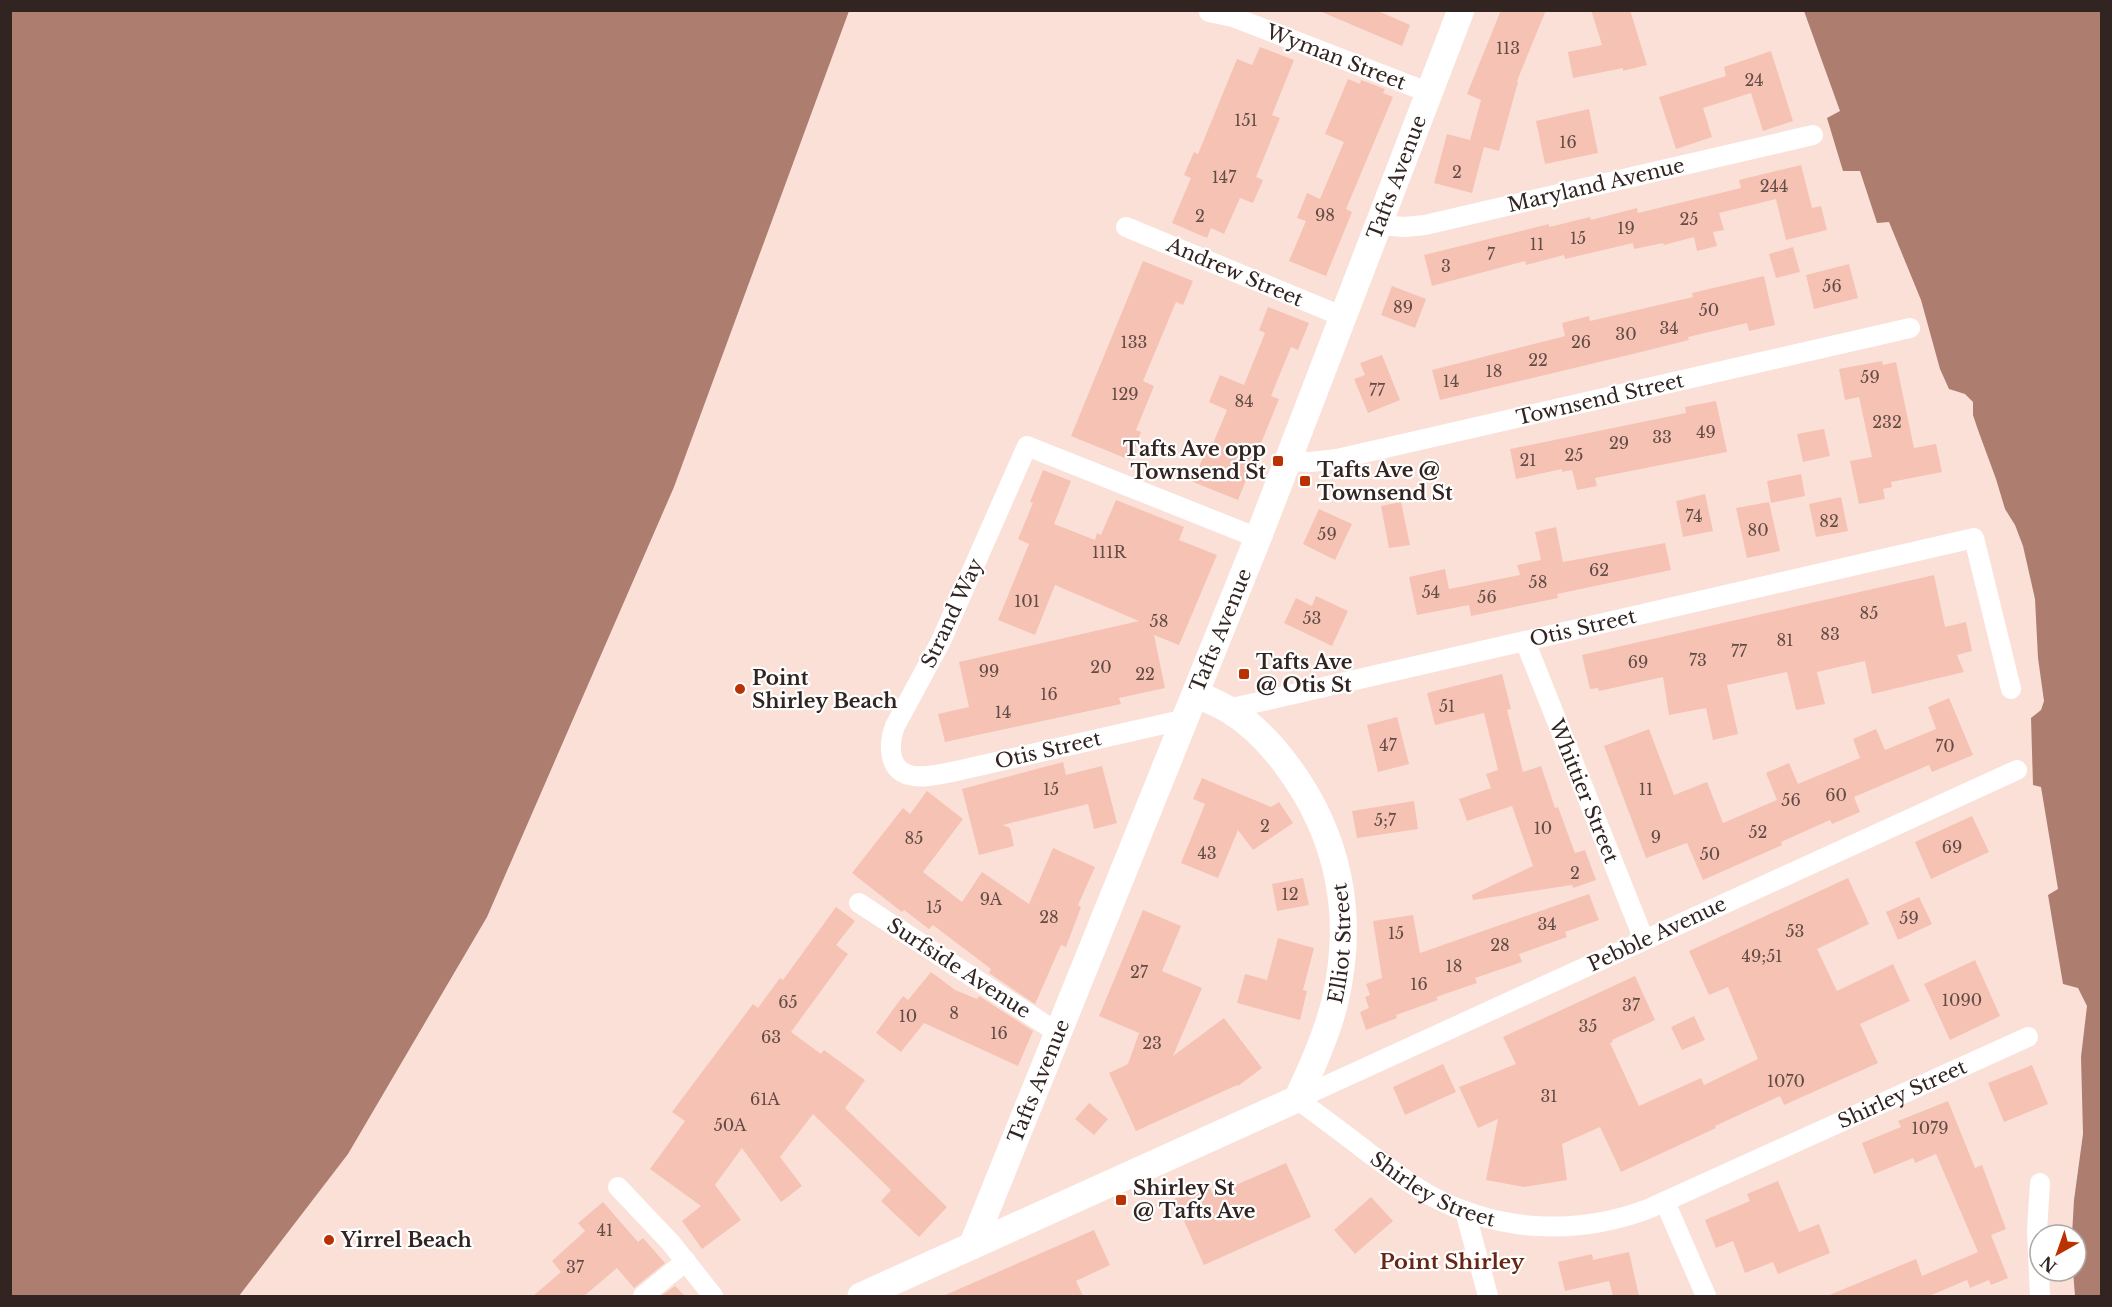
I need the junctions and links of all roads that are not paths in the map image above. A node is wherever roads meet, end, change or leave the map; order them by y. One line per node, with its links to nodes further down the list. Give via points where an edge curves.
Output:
1 (1461, 10): 3 (main road, Tafts Avenue)
2 (1209, 12): 3 (street, Wyman Street, via 1233,17)
3 (1430, 93): 5 (main road, Tafts Avenue)
4 (1813, 135): 5 (street, Maryland Avenue, via 1425,225)
5 (1379, 225): 7 (main road, Tafts Avenue)
6 (1126, 227): 7 (street, Andrew Street)
7 (1344, 317): 9 (main road, Tafts Avenue)
8 (1910, 328): 9 (street, Townsend Street, via 1337,459)
9 (1288, 461): 10 (main road, Tafts Avenue)
10 (1258, 538): 13 (main road, Tafts Avenue); 17 (street, Strand Way, via 1027,446 941,641 892,735 893,760)
11 (1525, 641): 12 (street, Otis Street, via 1974,538); 14 (street, Otis Street); 19 (street, Whittier Street)
12 (2011, 689)
13 (1196, 694): 14 (main road); 15 (main road, Tafts Avenue)
14 (1228, 709): 22 (main road, Elliot Street, via 1263,737 1305,790 1323,824 1339,881 1343,942 1335,1001 1324,1039)
15 (1186, 719): 17 (street, Otis Street, via 952,772); 20 (main road, Tafts Avenue)
16 (2017, 770): 19 (street, Pebble Avenue)
17 (909, 775)
18 (859, 903): 20 (street, Surfside Avenue)
19 (1644, 940): 22 (street, Pebble Avenue)
20 (1058, 1033): 27 (main road, Tafts Avenue)
21 (2028, 1037): 25 (street, Shirley Street)
22 (1297, 1099): 26 (street, Shirley Street, via 1419,1189); 27 (main road)
23 (2040, 1184): 34 (street)
24 (618, 1186): 28 (street)
25 (1665, 1202): 26 (street, Shirley Street, via 1604,1222 1558,1227 1508,1223); 33 (street)
26 (1465, 1210): 32 (street)
27 (972, 1246): 31 (main road)
28 (686, 1261): 29 (street); 30 (street)
29 (643, 1296)
30 (713, 1296)
31 (861, 1296)
32 (1488, 1296)
33 (1706, 1296)
34 (2038, 1296)

